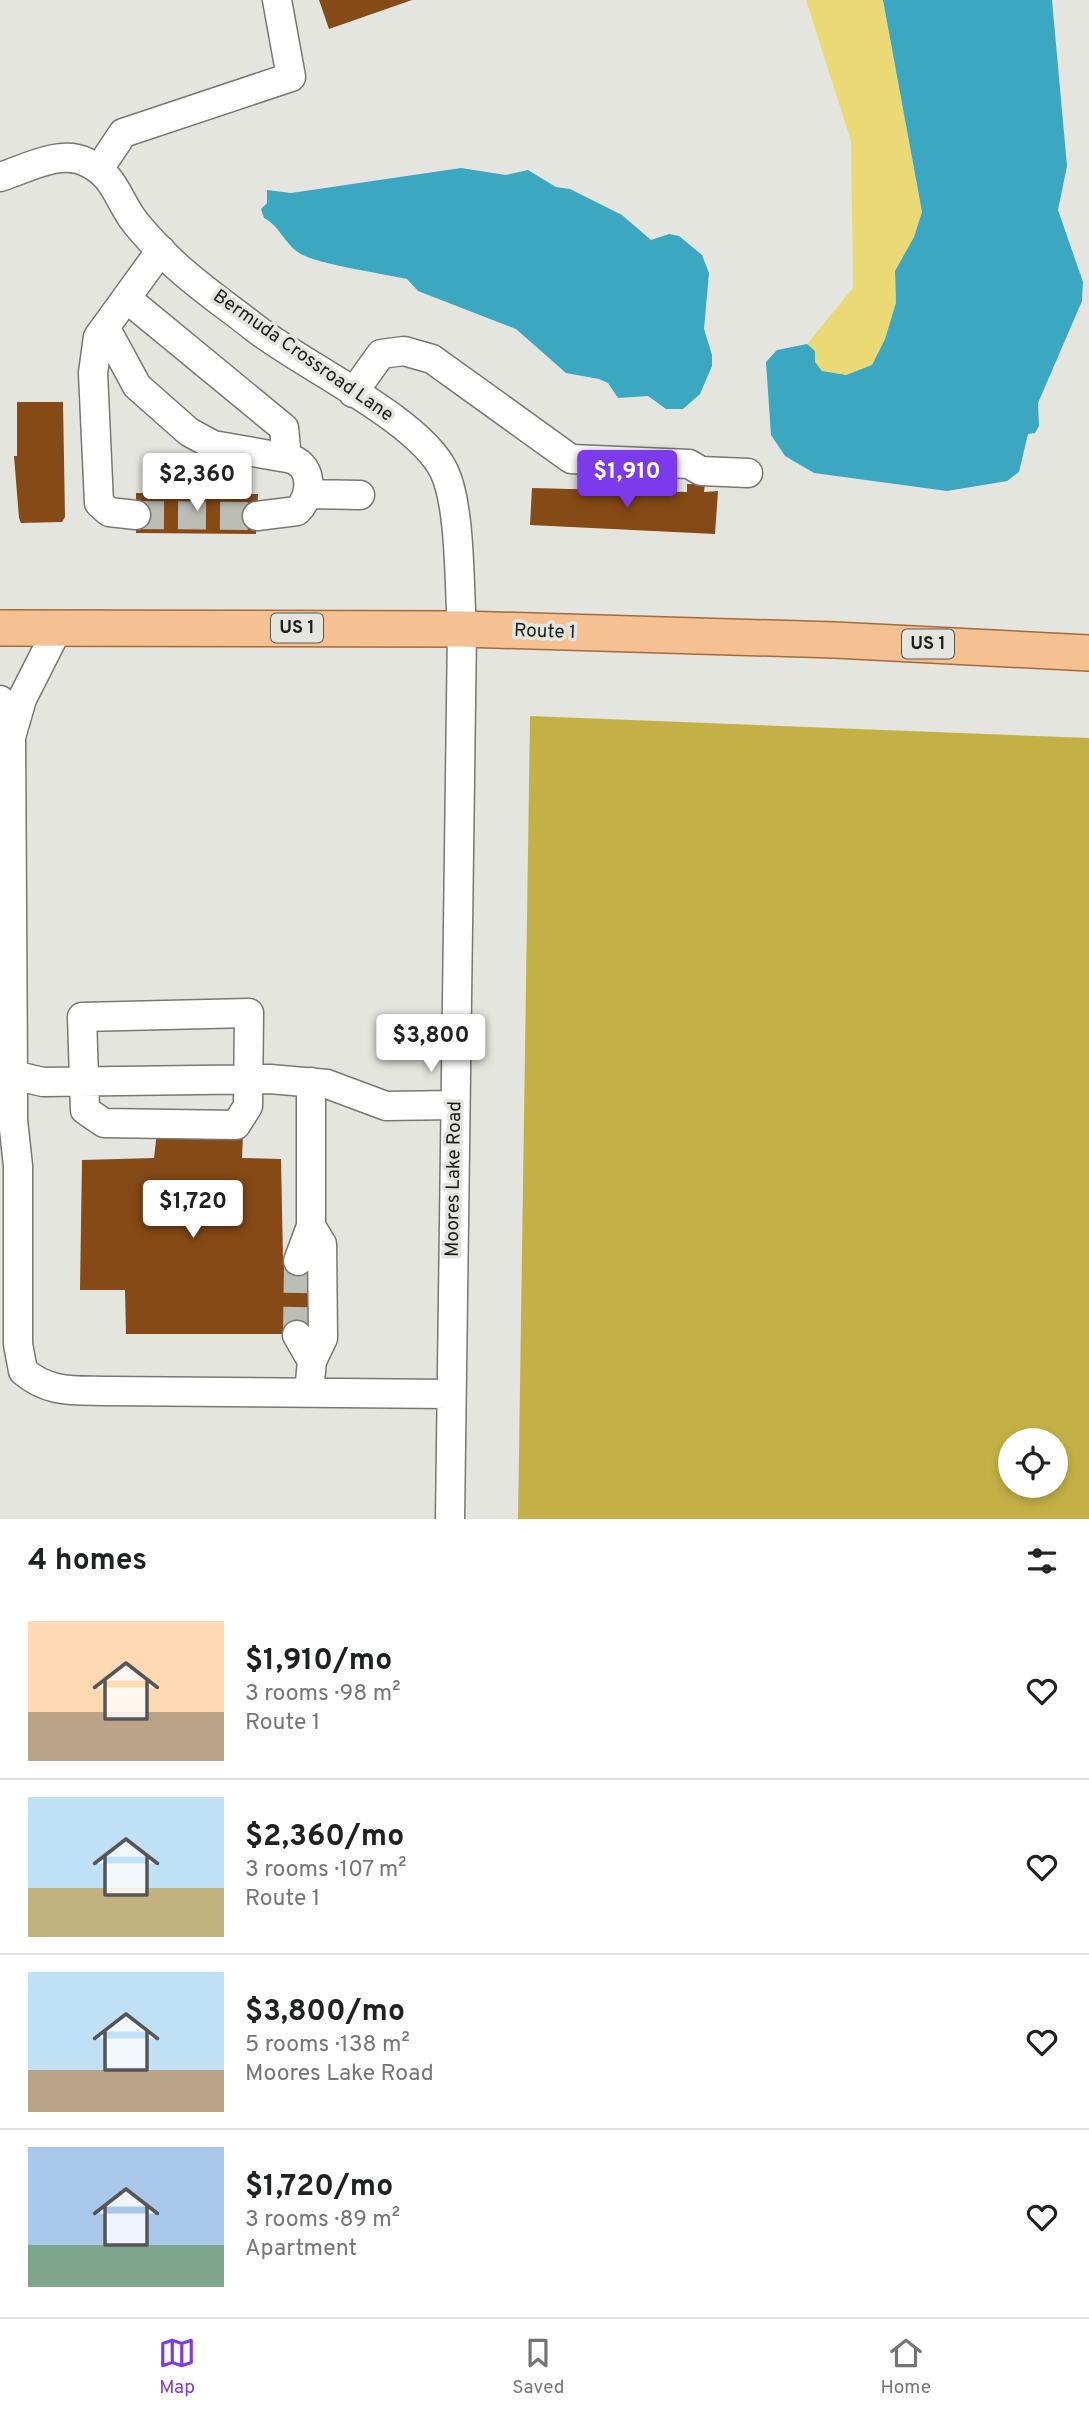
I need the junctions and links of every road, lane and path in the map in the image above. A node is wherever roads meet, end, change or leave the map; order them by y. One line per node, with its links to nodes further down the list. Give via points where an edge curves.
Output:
1 (277, 0): 2 (street, via 291,77 123,133)
2 (99, 169): 3 (street, via 84,160 62,156); 4 (street, Bermuda Crossroad Lane, via 112,181 132,218)
3 (0, 177)
4 (161, 250): 5 (street); 7 (street, Bermuda Crossroad Lane, via 260,331)
5 (126, 298): 6 (street); 8 (street, via 284,428)
6 (104, 327): 8 (street, via 137,387 189,432 214,445); 12 (street, via 98,337 93,373 96,491 99,503 109,512)
7 (353, 393): 9 (street, via 381,354 404,351 432,359 571,459 689,464 701,471); 16 (street, Bermuda Crossroad Lane, via 427,446 445,472 453,503)
8 (287, 457): 10 (street, via 302,463 307,472)
9 (748, 473)
10 (307, 494): 11 (street); 13 (street, via 297,511)
11 (360, 495)
12 (136, 515)
13 (257, 516)
14 (0, 628): 15 (main road, Route 1 / US 1)
15 (58, 628): 16 (main road, Route 1 / US 1); 19 (street, via 22,699)
16 (462, 629): 17 (main road, Route 1 / US 1); 24 (street, Moores Lake Road)
17 (1089, 653)
18 (0, 700): 19 (street)
19 (11, 737): 20 (street)
20 (13, 1075): 22 (street, via 43,1082); 29 (street, via 18,1344 23,1371 39,1385 57,1389)
21 (249, 1079): 22 (street); 22 (street, via 248,1106 236,1125 104,1123 85,1110); 22 (street, via 249,1013 82,1017); 23 (street)
22 (82, 1082)
23 (311, 1082): 24 (street, via 386,1106); 25 (street)
24 (456, 1105): 30 (street, Moores Lake Road)
25 (311, 1226): 26 (street); 28 (street, via 322,1244 323,1338)
26 (298, 1261)
27 (298, 1335): 28 (street)
28 (312, 1361): 29 (street)
29 (309, 1392): 30 (street)
30 (451, 1394): 31 (street, Moores Lake Road)
31 (450, 1519)

